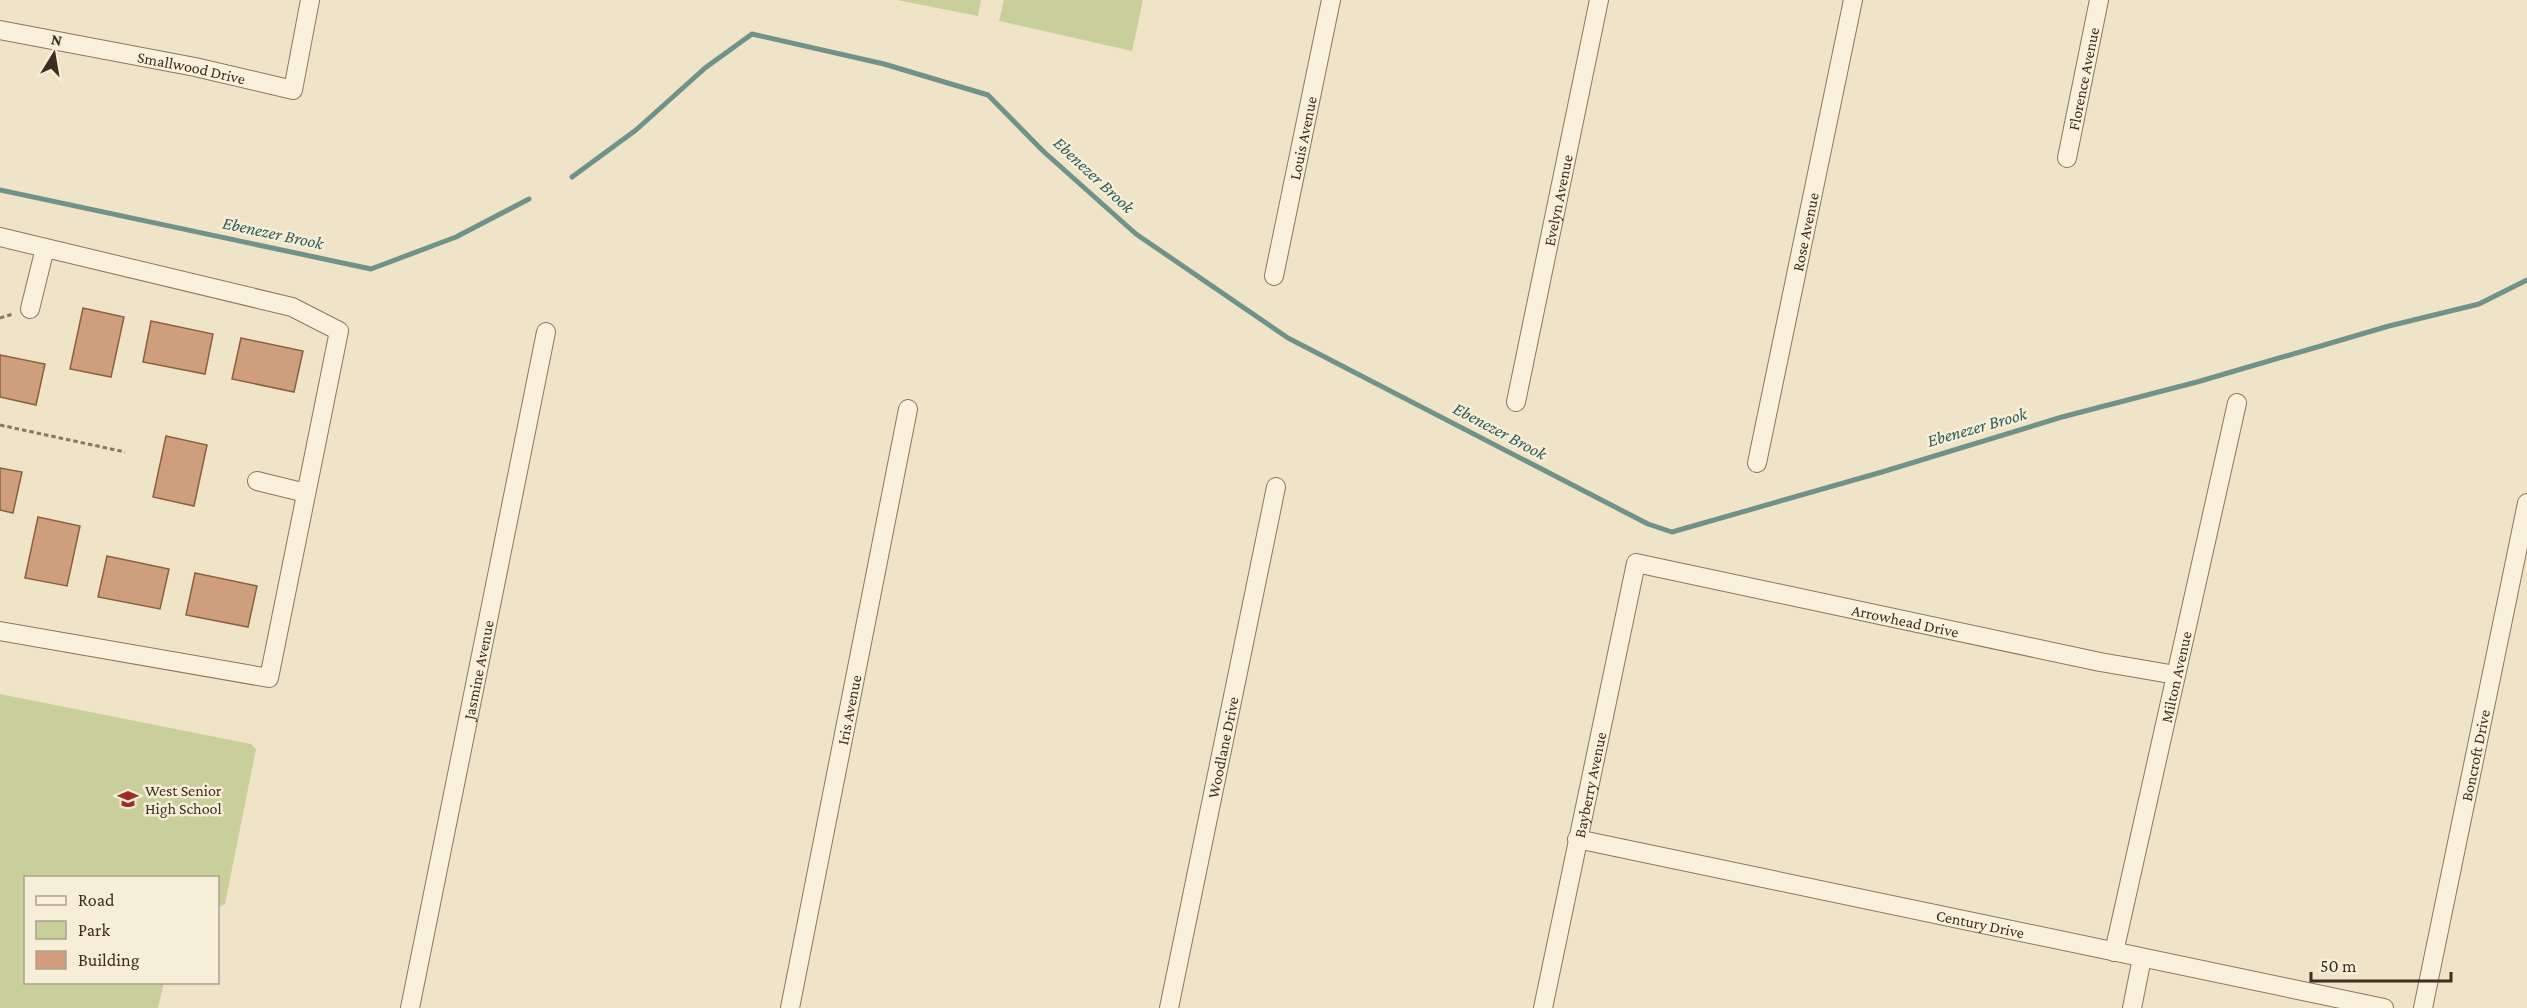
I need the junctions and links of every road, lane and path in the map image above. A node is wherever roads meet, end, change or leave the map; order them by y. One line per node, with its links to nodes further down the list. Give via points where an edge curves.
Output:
1 (310, 0): 6 (street, Smallwood Drive, via 293,90)
2 (1330, 0): 10 (street, Louis Avenue)
3 (1599, 0): 13 (street, Evelyn Avenue)
4 (1853, 0): 18 (street, Rose Avenue)
5 (2099, 0): 7 (street, Florence Avenue)
6 (0, 30)
7 (2067, 158)
8 (0, 237): 9 (street)
9 (45, 248): 11 (street); 21 (street, via 292,307 339,331)
10 (1274, 276)
11 (30, 309)
12 (546, 332): 29 (street, Jasmine Avenue)
13 (1516, 402)
14 (2237, 403): 25 (street, Milton Avenue)
15 (908, 409): 30 (street, Iris Avenue)
16 (0, 424): 17 (path)
17 (125, 452)
18 (1757, 463)
19 (256, 482): 21 (street)
20 (1276, 487): 31 (street, Woodlane Drive)
21 (306, 493): 24 (street, via 268,678)
22 (2527, 503): 35 (street, Boncroft Drive)
23 (1636, 563): 25 (street, Arrowhead Drive); 26 (street, Bayberry Avenue)
24 (0, 631)
25 (2176, 675): 27 (street, Milton Avenue)
26 (1577, 839): 27 (street, Century Drive); 32 (street, Bayberry Avenue)
27 (2114, 952): 28 (street, Century Drive)
28 (2142, 958): 33 (street); 34 (street, Century Drive)
29 (410, 1008)
30 (790, 1008)
31 (1168, 1008)
32 (1543, 1008)
33 (2132, 1008)
34 (2384, 1008)
35 (2422, 1008)

